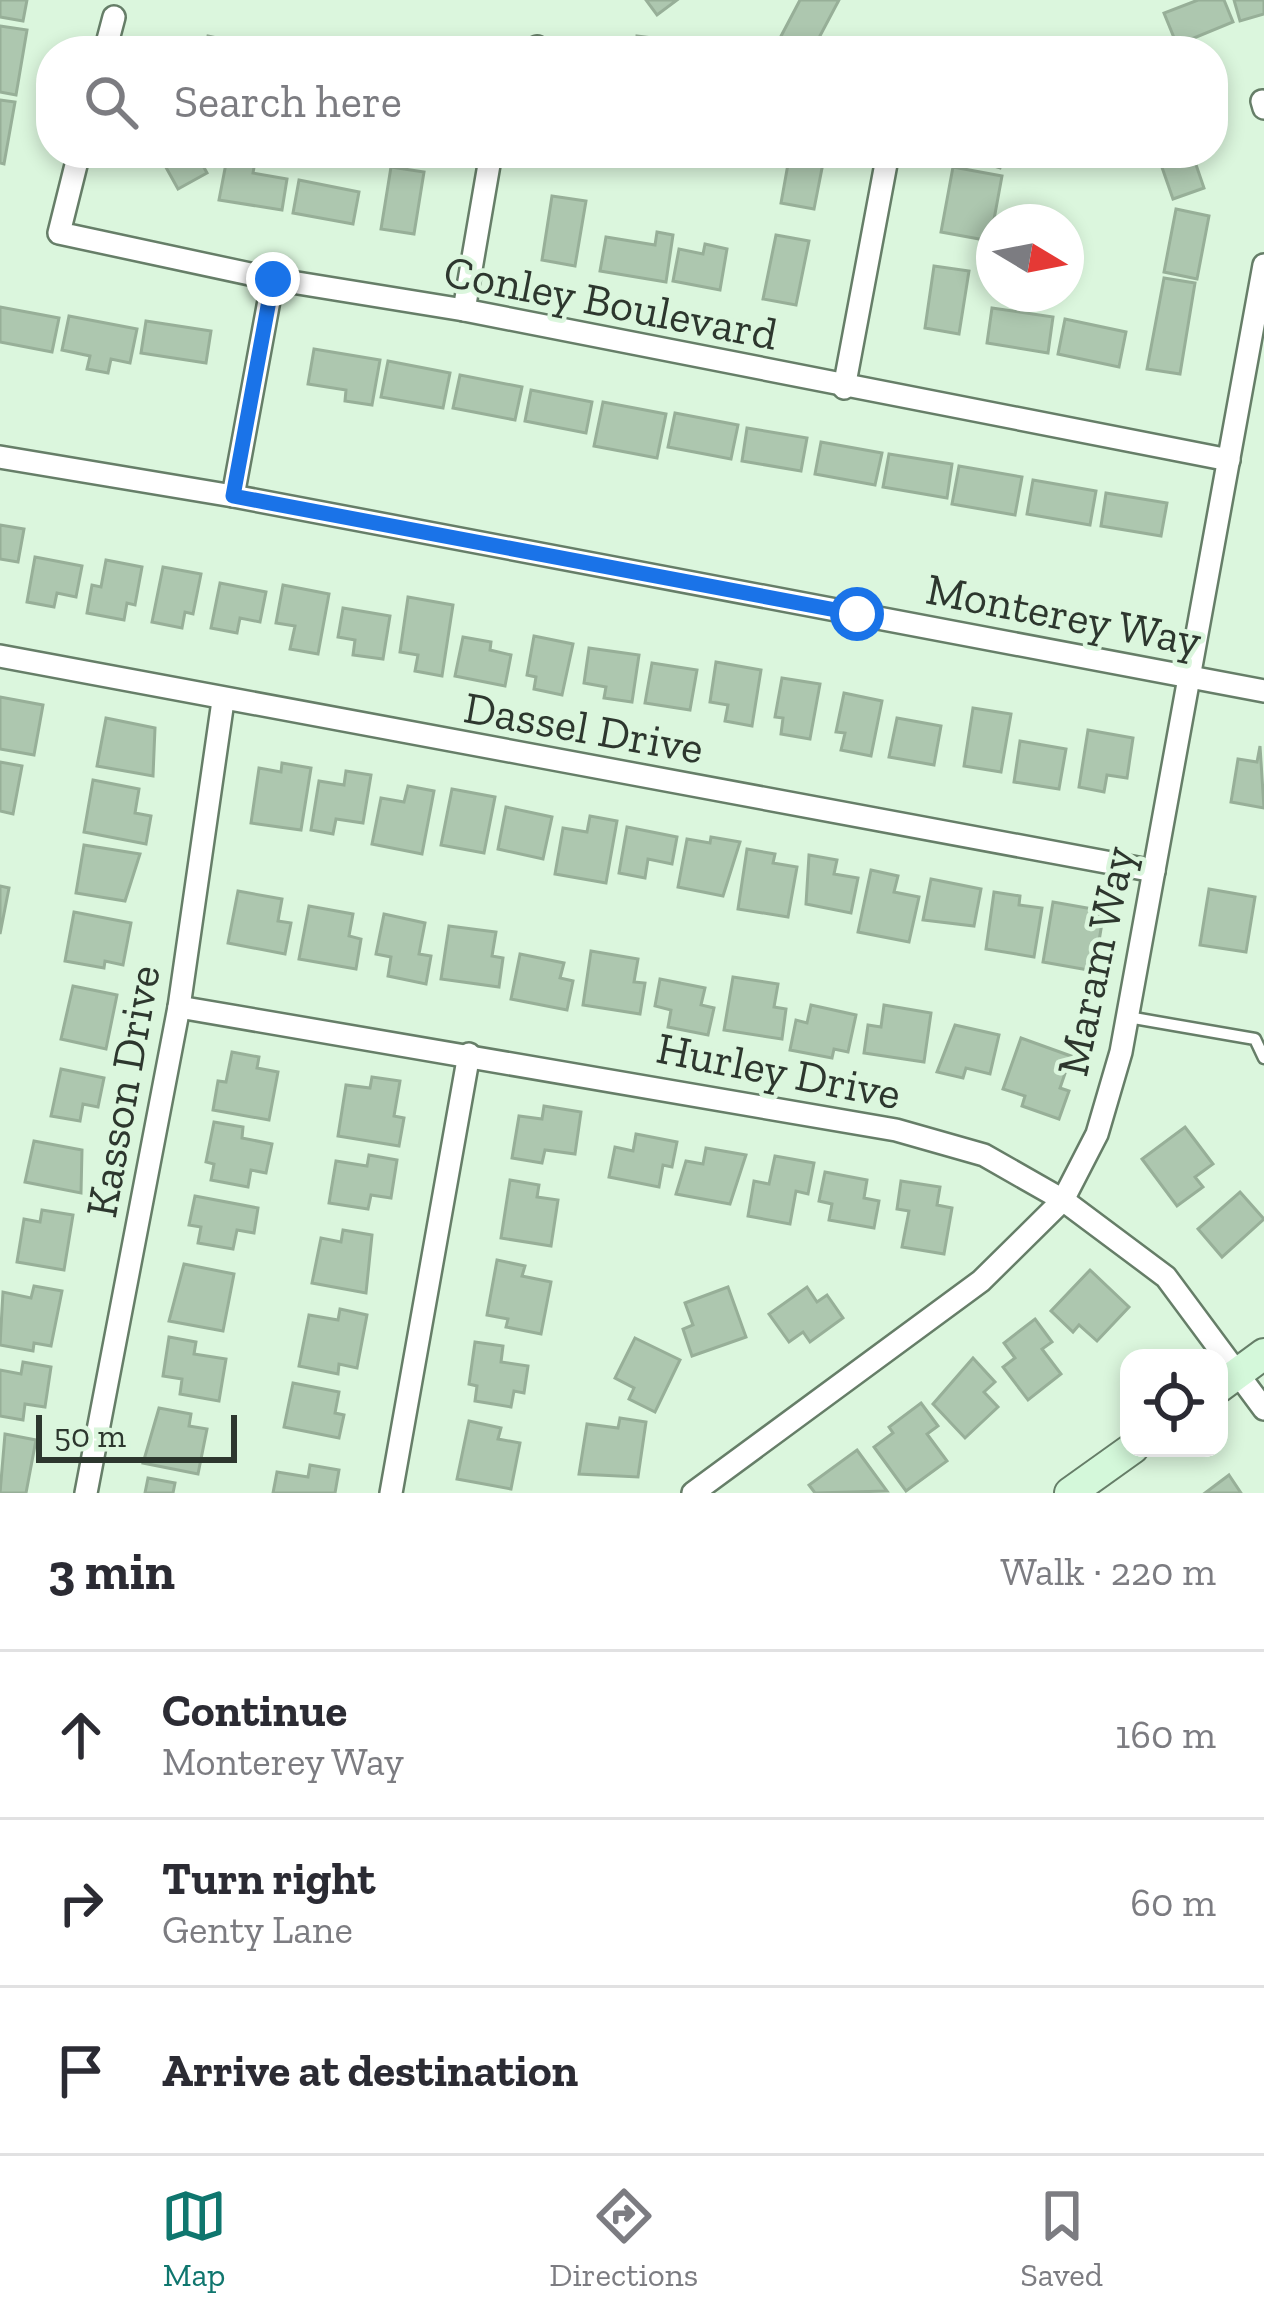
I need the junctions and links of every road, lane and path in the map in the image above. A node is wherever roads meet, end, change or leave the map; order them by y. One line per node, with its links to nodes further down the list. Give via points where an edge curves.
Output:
1 (114, 16): 2 (street)
2 (109, 36)
3 (75, 168): 7 (street, Conley Boulevard, via 59,233)
4 (488, 168): 8 (street)
5 (885, 168): 9 (street)
6 (1264, 265): 11 (street, Maram Way)
7 (273, 279): 8 (street, Conley Boulevard); 12 (street)
8 (464, 310): 9 (street, Conley Boulevard)
9 (844, 388): 11 (street, Conley Boulevard)
10 (0, 457): 12 (street, Monterey Way)
11 (1229, 460): 14 (street, Maram Way)
12 (233, 496): 14 (street, Monterey Way)
13 (0, 656): 16 (street, Dassel Drive)
14 (1190, 677): 15 (street, Monterey Way); 17 (street, Maram Way)
15 (1264, 691)
16 (223, 701): 17 (street, Dassel Drive); 18 (street, Kasson Drive)
17 (1154, 871): 19 (street, Maram Way)
18 (178, 1007): 20 (street, Hurley Drive); 28 (street, Kasson Drive)
19 (1128, 1017): 21 (lane, via 1255,1039); 22 (street, Maram Way, via 1097,1134)
20 (469, 1054): 22 (street, Hurley Drive, via 896,1130 984,1155); 29 (street)
21 (1264, 1058)
22 (1063, 1200): 23 (street, Hurley Drive, via 1166,1277); 30 (street, Maram Way, via 981,1281)
23 (1209, 1349)
24 (1264, 1354): 25 (main road)
25 (1228, 1380): 26 (street, Hurley Drive)
26 (1264, 1409)
27 (1120, 1457): 31 (main road)
28 (86, 1493)
29 (391, 1493)
30 (693, 1493)
31 (1070, 1493)

